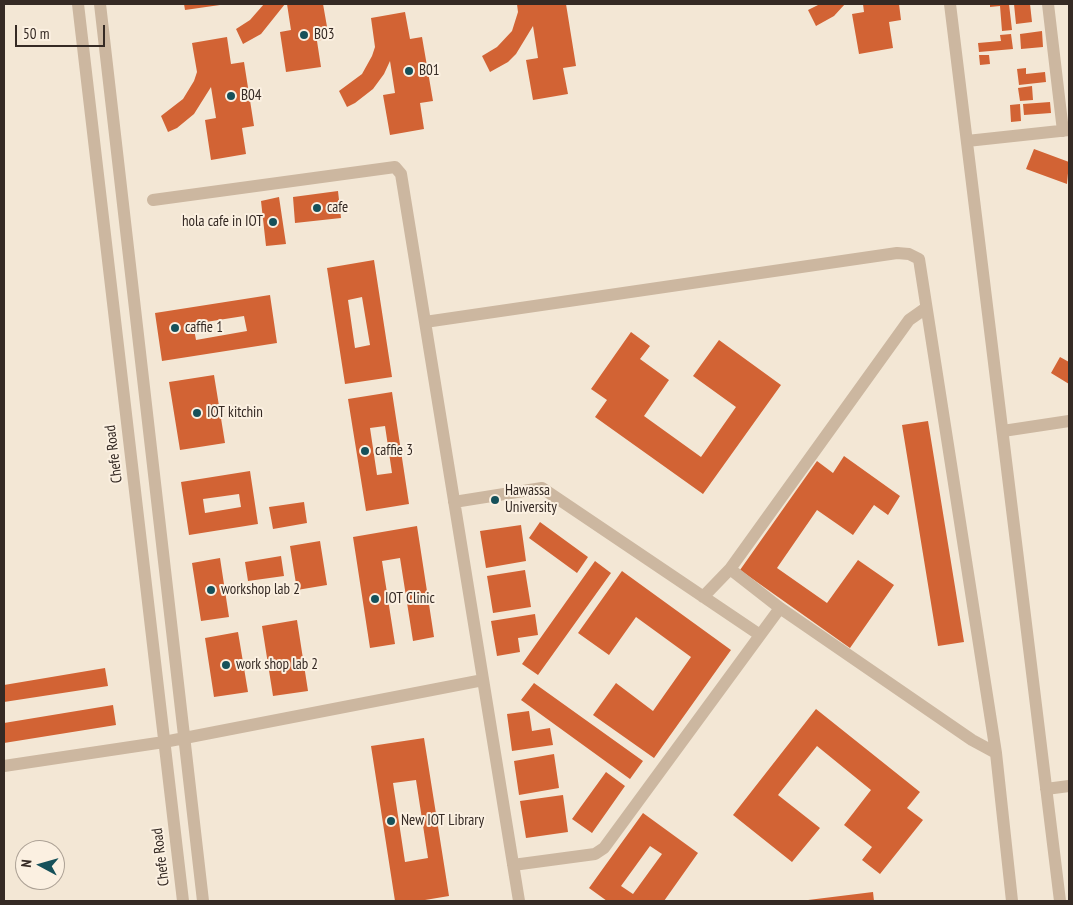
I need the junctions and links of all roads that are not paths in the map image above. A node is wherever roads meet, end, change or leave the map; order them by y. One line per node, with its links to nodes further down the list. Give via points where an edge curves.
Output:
1 (78, 4): 19 (street, Chefe Road)
2 (100, 4): 18 (street)
3 (950, 4): 6 (street)
4 (1048, 4): 5 (street)
5 (1066, 131): 6 (street)
6 (967, 141): 11 (street)
7 (153, 200): 9 (street, via 395,168 401,174)
8 (926, 308): 9 (street, via 919,259 897,253); 13 (street, via 909,320); 20 (street)
9 (425, 322): 12 (street)
10 (1069, 421): 11 (street)
11 (1002, 431): 23 (street)
12 (454, 502): 14 (street, via 542,488); 17 (street)
13 (730, 569): 14 (street); 15 (street)
14 (703, 597): 16 (street)
15 (780, 608): 16 (street); 20 (street, via 972,740)
16 (760, 635): 24 (street, via 604,848 595,854)
17 (483, 680): 18 (street); 24 (street)
18 (184, 738): 19 (street); 26 (street)
19 (164, 742): 21 (street); 25 (street, Chefe Road)
20 (996, 752): 28 (street)
21 (4, 766)
22 (1069, 786): 23 (street)
23 (1046, 789): 29 (street)
24 (513, 865): 27 (street)
25 (183, 901)
26 (203, 901)
27 (519, 901)
28 (1012, 901)
29 (1060, 901)

